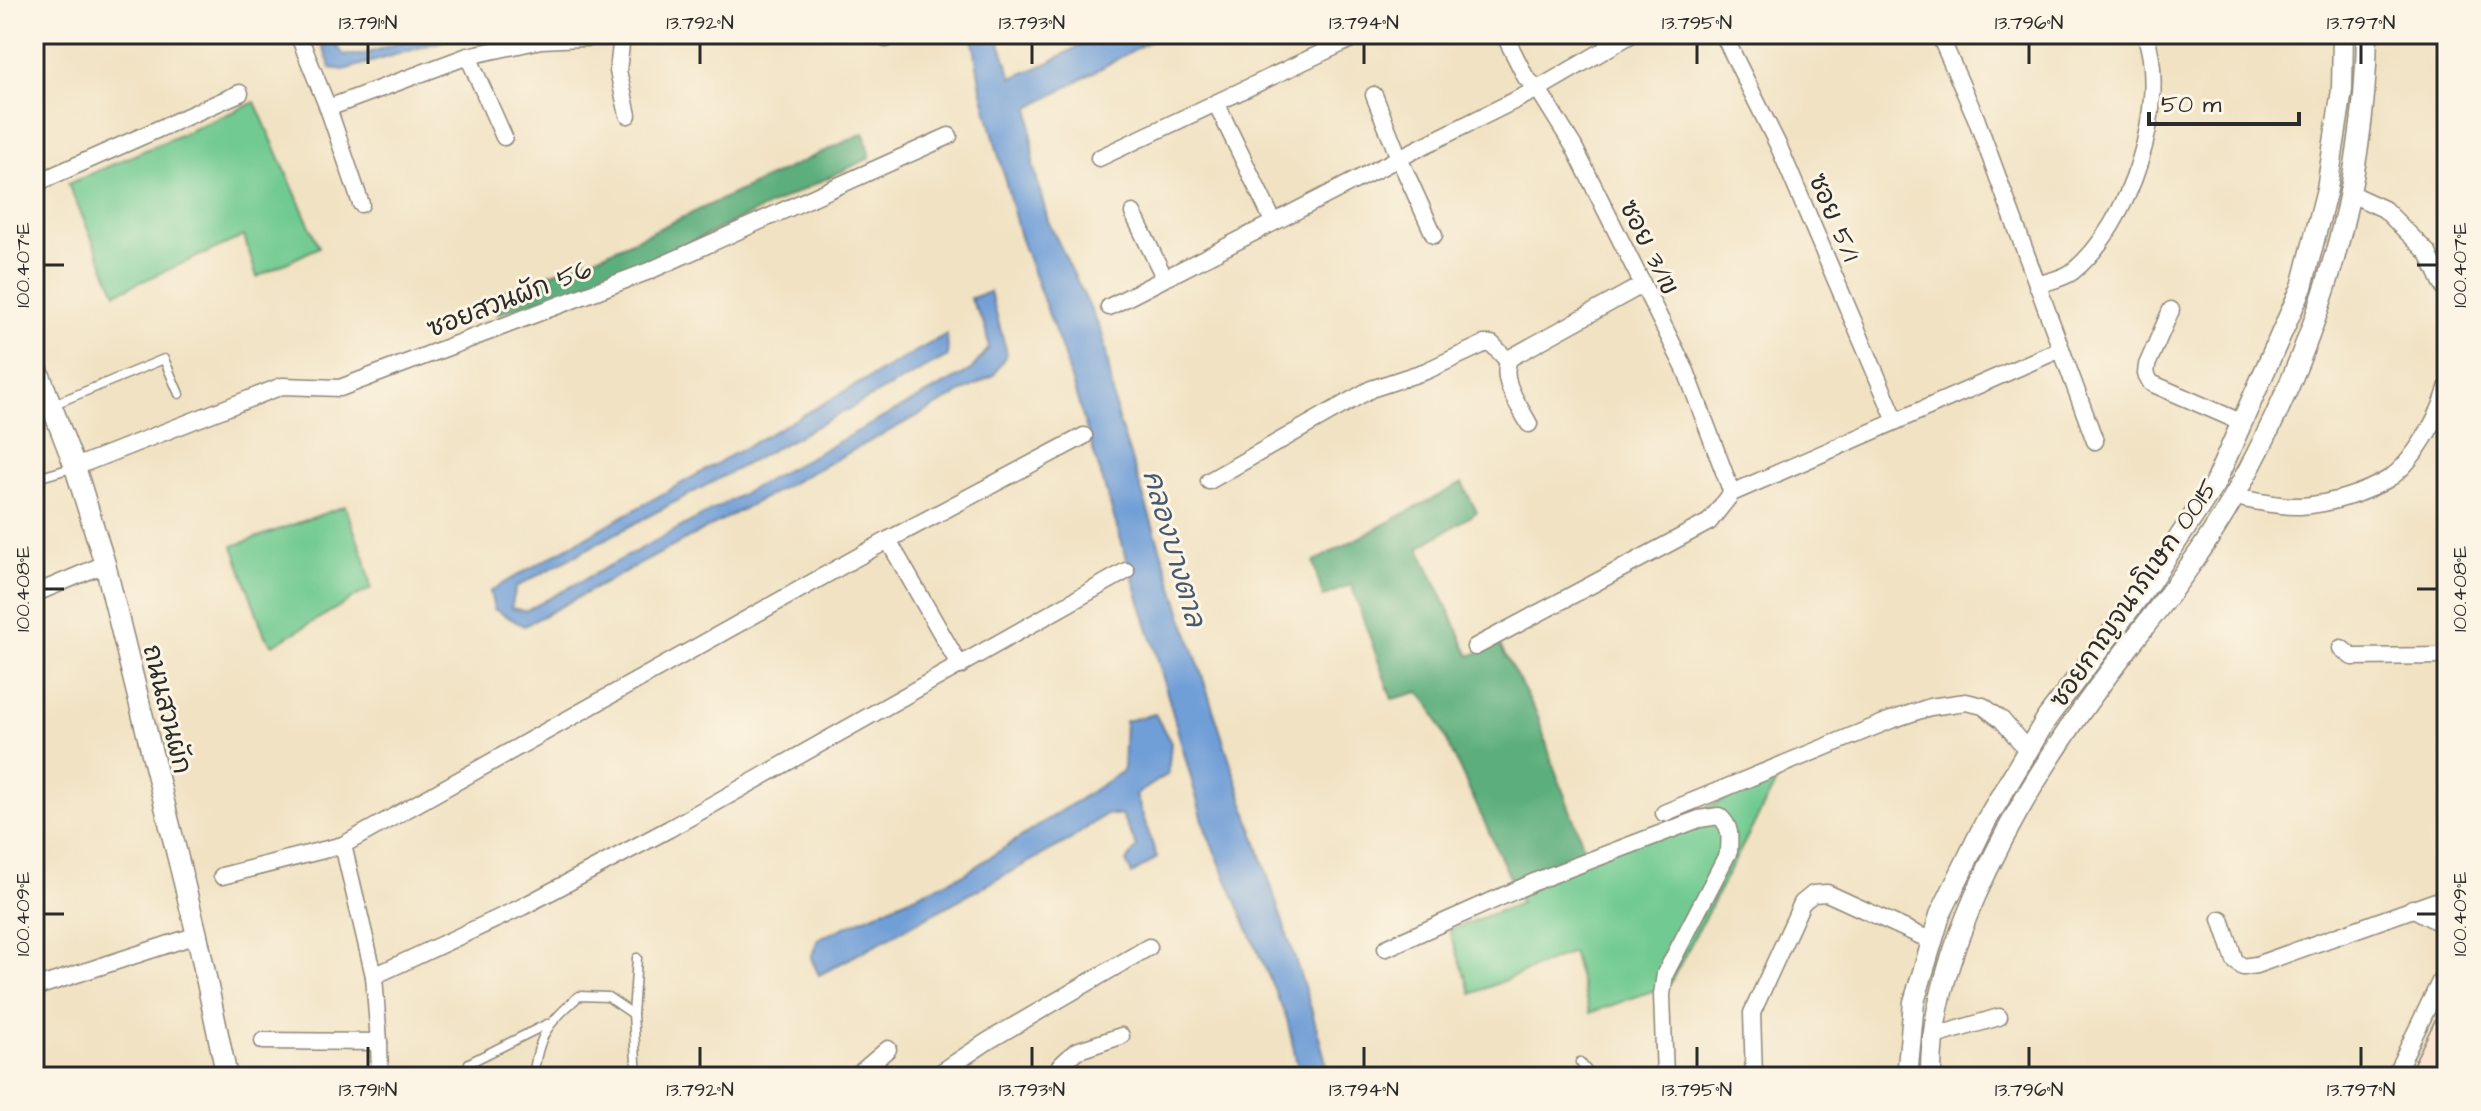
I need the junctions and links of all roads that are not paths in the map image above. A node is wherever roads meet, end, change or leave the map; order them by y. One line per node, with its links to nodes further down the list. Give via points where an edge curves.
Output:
1 (298, 34): 18 (street)
2 (663, 34): 11 (street)
3 (1362, 34): 17 (street)
4 (1504, 34): 14 (street, ซอย 3/1ข, via 1526,78)
5 (1632, 34): 14 (street)
6 (1723, 34): 43 (street, ซอย 5/1, via 1779,147)
7 (1939, 34): 33 (street)
8 (2145, 34): 33 (street, via 2152,55 2149,123 2128,197 2106,235 2074,271)
9 (2343, 34): 25 (street, ซอยกาญจนาภิเษก 0015, via 2342,90)
10 (2367, 34): 26 (street, ซอยกาญจนาภิเษก 0015, via 2366,92)
11 (622, 36): 12 (street); 19 (street, via 618,71)
12 (541, 37): 13 (street)
13 (468, 56): 18 (street); 21 (street)
14 (1538, 89): 23 (street); 32 (street, ซอย 3/1ข, via 1574,147)
15 (240, 93): 24 (street)
16 (1374, 95): 23 (street)
17 (1216, 103): 22 (street); 29 (street)
18 (328, 108): 27 (street)
19 (628, 115)
20 (949, 136): 48 (street, ซอยสวนผัก 56, via 649,271 340,388 282,386)
21 (504, 137)
22 (1099, 158)
23 (1399, 158): 29 (street); 30 (street)
24 (34, 184)
25 (2327, 189): 26 (street); 44 (street, ซอยกาญจนาภิเษก 0015, via 2302,287)
26 (2351, 194): 34 (street, via 2384,209 2428,253); 53 (street, ซอยกาญจนาภิเษก 0015, via 2325,295 2279,407)
27 (361, 204)
28 (1133, 213): 31 (street)
29 (1273, 221): 31 (street)
30 (1434, 235)
31 (1164, 277): 35 (street)
32 (1642, 285): 39 (street); 52 (street, ซอย 3/1ข, via 1686,371)
33 (2037, 285): 37 (street)
34 (2447, 294)
35 (1109, 307)
36 (2171, 310): 44 (street, via 2147,365 2151,383)
37 (2061, 349): 43 (street); 47 (street)
38 (34, 360): 42 (street, ถนนสวนผัก)
39 (1508, 361): 45 (street, via 1505,376); 50 (street, via 1492,344 1484,344 1426,371 1386,382)
40 (2447, 388): 53 (street, via 2443,406 2420,445 2391,478 2338,500 2299,506)
41 (179, 394): 42 (lane, via 164,359)
42 (52, 405): 48 (street, ถนนสวนผัก)
43 (1896, 421): 52 (street)
44 (2243, 423): 51 (street, ซอยกาญจนาภิเษก 0015)
45 (1529, 424)
46 (1084, 436): 54 (street)
47 (2095, 441)
48 (75, 467): 49 (lane); 55 (street, ถนนสวนผัก)
49 (34, 479)
50 (1209, 481)
51 (2214, 485): 53 (street); 57 (street, ซอยกาญจนาภิเษก 0015)
52 (1732, 493): 60 (street, via 1709,522)
53 (2234, 497): 59 (street, ซอยกาญจนาภิเษก 0015)
54 (888, 540): 63 (street); 66 (street)
55 (105, 564): 58 (street); 74 (street, ถนนสวนผัก)
56 (1126, 571): 63 (street)
57 (2149, 583): 59 (street); 64 (street, ซอยกาญจนาภิเษก 0015)
58 (34, 594)
59 (2169, 597): 70 (street, ซอยกาญจนาภิเษก 0015, via 2067,732 2007,832)
60 (1475, 647)
61 (2341, 648): 62 (street, via 2352,657)
62 (2447, 656)
63 (960, 666): 81 (street, via 642,844)
64 (2028, 751): 65 (street, via 1983,706 1966,702 1930,707); 68 (street, ซอยกาญจนาภิเษก 0015)
65 (1664, 813)
66 (343, 845): 67 (street); 81 (street)
67 (222, 876)
68 (1953, 889): 70 (street); 75 (street, ซอยกาญจนาภิเษก 0015)
69 (2447, 897): 71 (street)
70 (1974, 900): 78 (street, ซอยกาญจนาภิเษก 0015)
71 (2412, 908): 72 (street, via 2243,967 2235,961); 73 (street)
72 (2221, 919)
73 (2447, 927)
74 (197, 935): 82 (street); 94 (street, ถนนสวนผัก)
75 (1932, 941): 78 (street); 103 (street, via 1827,893 1813,894 1802,903 1752,1013); 104 (street, ซอยกาญจนาภิเษก 0015, via 1914,1002)
76 (1149, 947): 99 (street)
77 (1386, 948): 102 (street, via 1541,879 1719,816 1730,835 1729,851 1665,974)
78 (1955, 948): 88 (street, ซอยกาญจนาภิเษก 0015)
79 (637, 958): 83 (lane)
80 (2447, 967): 106 (street)
81 (374, 976): 90 (street)
82 (34, 988)
83 (633, 1014): 85 (lane, via 608,997 579,996); 97 (lane)
84 (1999, 1017): 88 (street)
85 (548, 1024): 93 (lane); 96 (lane)
86 (2447, 1025): 107 (main road)
87 (1121, 1036): 100 (street, via 1076,1051 1060,1066)
88 (1935, 1036): 105 (street, ซอยกาญจนาภิเษก 0015)
89 (263, 1041): 90 (street)
90 (379, 1042): 95 (street)
91 (888, 1049): 98 (street)
92 (1580, 1062): 101 (lane)
93 (469, 1063)
94 (227, 1077)
95 (380, 1077)
96 (533, 1077)
97 (637, 1077)
98 (855, 1077)
99 (934, 1077)
100 (1059, 1077)
101 (1592, 1077)
102 (1665, 1077)
103 (1754, 1077)
104 (1907, 1077)
105 (1931, 1077)
106 (2394, 1077)
107 (2421, 1077)

